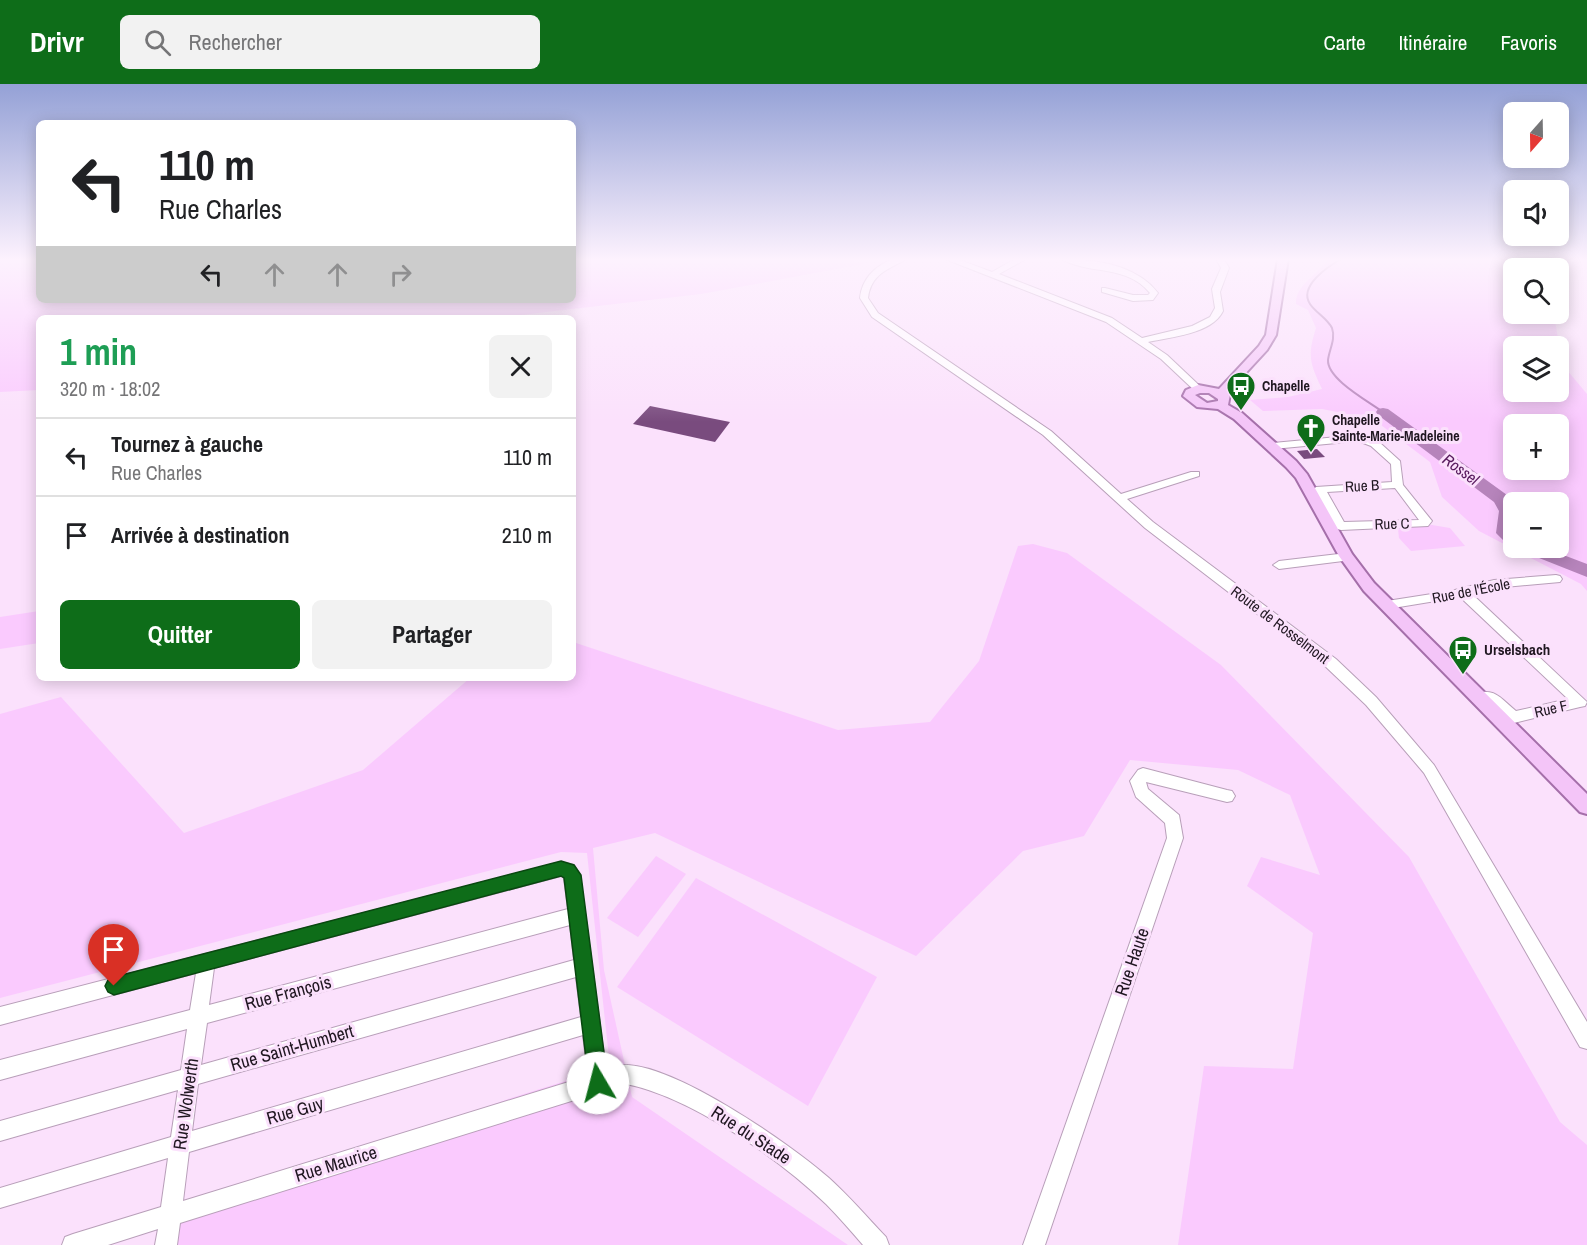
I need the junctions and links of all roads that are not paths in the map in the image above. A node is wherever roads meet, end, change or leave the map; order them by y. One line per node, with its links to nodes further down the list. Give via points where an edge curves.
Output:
1 (874, 313): 11 (street, Route de Rosselmont, via 1047,433)
2 (1092, 313): 5 (street)
3 (1217, 313): 5 (street, via 1210,322)
4 (1274, 313): 7 (main road, via 1271,335)
5 (1142, 341): 6 (street)
6 (1198, 389): 7 (main road, via 1212,390); 7 (main road, via 1190,393 1196,403 1209,407)
7 (1223, 397): 8 (main road, via 1238,416)
8 (1273, 446): 10 (street, Rue B, via 1364,438 1396,463); 12 (main road)
9 (1195, 474): 11 (street)
10 (1398, 485): 12 (street, Rue B, via 1320,489); 12 (street, Rue C, via 1424,523 1341,526)
11 (1120, 498): 27 (street, Route de Rosselmont, via 1149,525 1331,663 1406,740 1455,810)
12 (1324, 508): 13 (main road)
13 (1347, 557): 14 (street); 17 (main road)
14 (1279, 565)
15 (1556, 579): 16 (street, Rue de l'École, via 1494,584)
16 (1462, 592): 17 (street, Rue de l'École); 18 (street, Rue F, via 1580,702 1514,717 1488,696)
17 (1387, 605): 18 (main road)
18 (1478, 698): 20 (main road)
19 (1227, 795): 38 (street, Rue Haute, via 1143,774 1138,781 1140,792 1173,820 1175,838)
20 (1587, 807)
21 (576, 915): 22 (street, via 572,875 561,869); 23 (street); 25 (street, Rue François)
22 (206, 962): 24 (street); 25 (street, Rue Wolwerth)
23 (583, 966): 26 (street); 29 (street, Rue Saint-Humbert)
24 (0, 1016)
25 (198, 1017): 28 (street, Rue François); 29 (street, Rue Wolwerth)
26 (591, 1023): 30 (street); 32 (street, Rue Guy)
27 (1587, 1040)
28 (0, 1070)
29 (189, 1077): 31 (street, Rue Saint-Humbert); 32 (street, Rue Wolwerth)
30 (598, 1083): 34 (street, Rue Maurice); 37 (street, Rue du Stade, via 626,1074 650,1078 684,1093 792,1161 834,1197)
31 (0, 1131)
32 (180, 1145): 33 (street, Rue Guy); 34 (street, Rue Wolwerth)
33 (0, 1198)
34 (170, 1216): 35 (street, Rue Maurice); 36 (street, Rue Wolwerth)
35 (73, 1245)
36 (166, 1245)
37 (878, 1245)
38 (1034, 1245)

